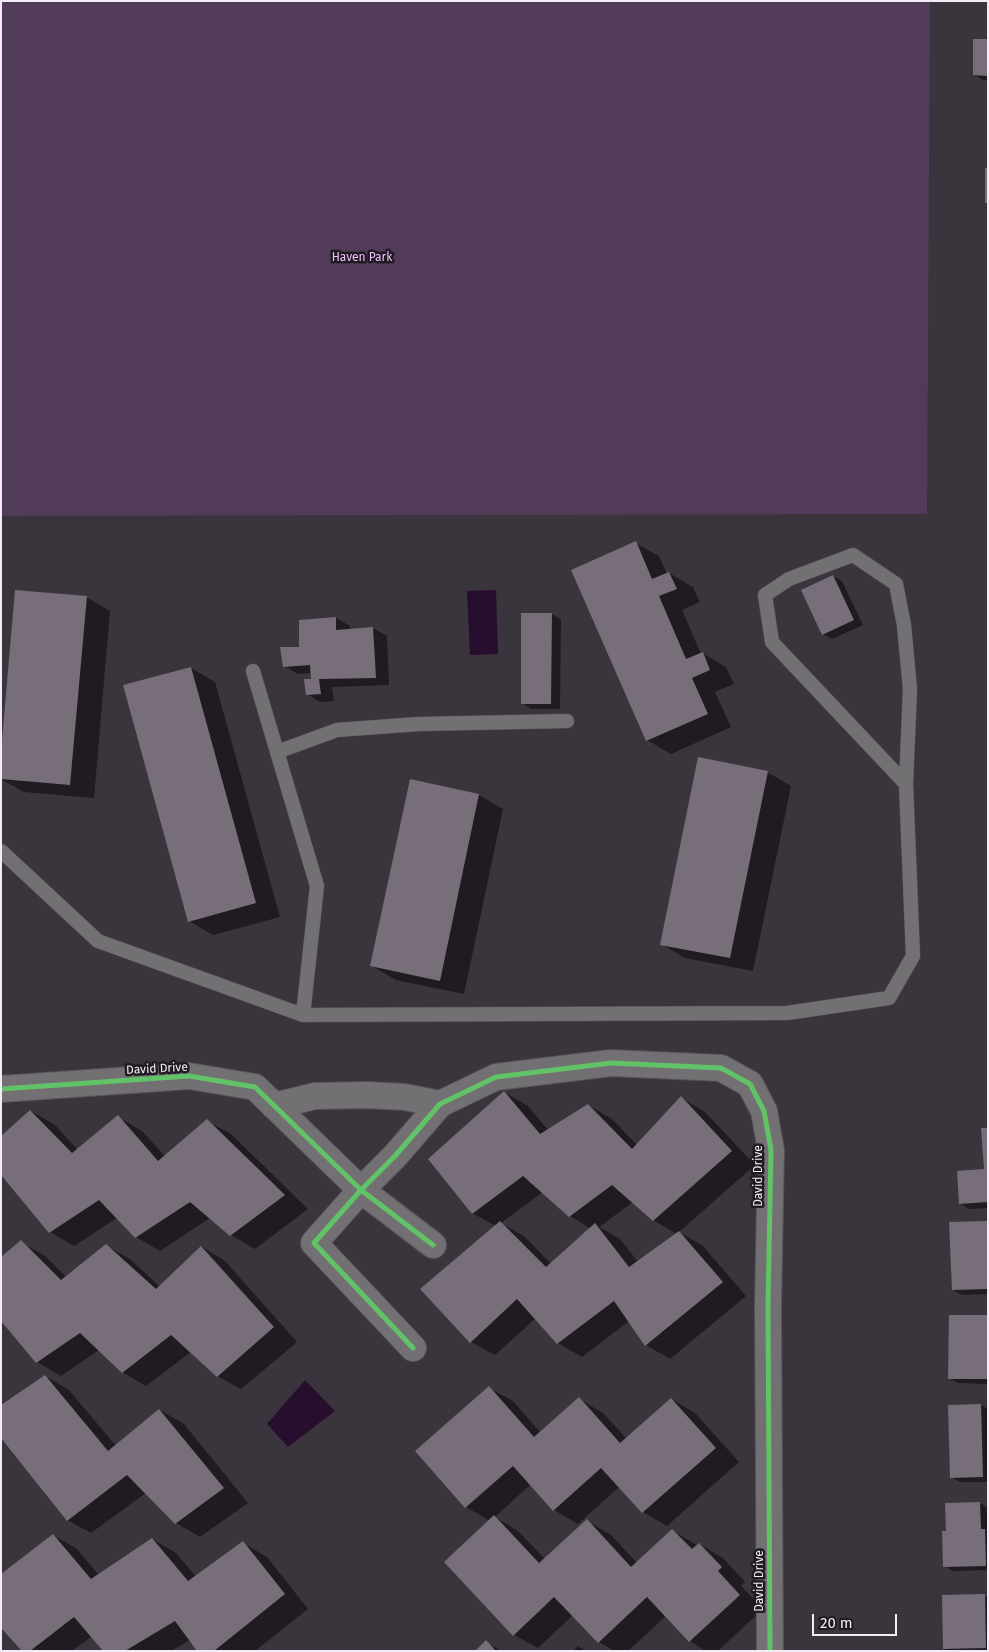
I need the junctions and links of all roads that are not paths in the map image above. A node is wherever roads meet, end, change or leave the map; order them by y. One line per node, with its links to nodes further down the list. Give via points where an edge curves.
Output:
1 (253, 671): 3 (lane)
2 (567, 721): 3 (lane, via 419,724 337,730)
3 (277, 752): 6 (lane, via 317,886)
4 (906, 784): 4 (lane, via 910,689 904,624 896,584 853,555 789,579 765,595 772,642); 6 (lane, via 913,956 889,998 787,1013)
5 (1, 851): 6 (lane, via 98,941)
6 (303, 1015)
7 (1, 1089): 9 (street, David Drive, via 189,1076 254,1087)
8 (440, 1104): 9 (street, via 405,1097 366,1095 315,1096); 10 (street, David Drive); 13 (street, David Drive, via 496,1077 611,1063 721,1068 750,1084 764,1111 771,1150 768,1306)
9 (274, 1106): 10 (street, David Drive)
10 (361, 1190): 11 (street, David Drive); 12 (street, via 314,1243)
11 (433, 1245)
12 (413, 1348)
13 (770, 1651)

